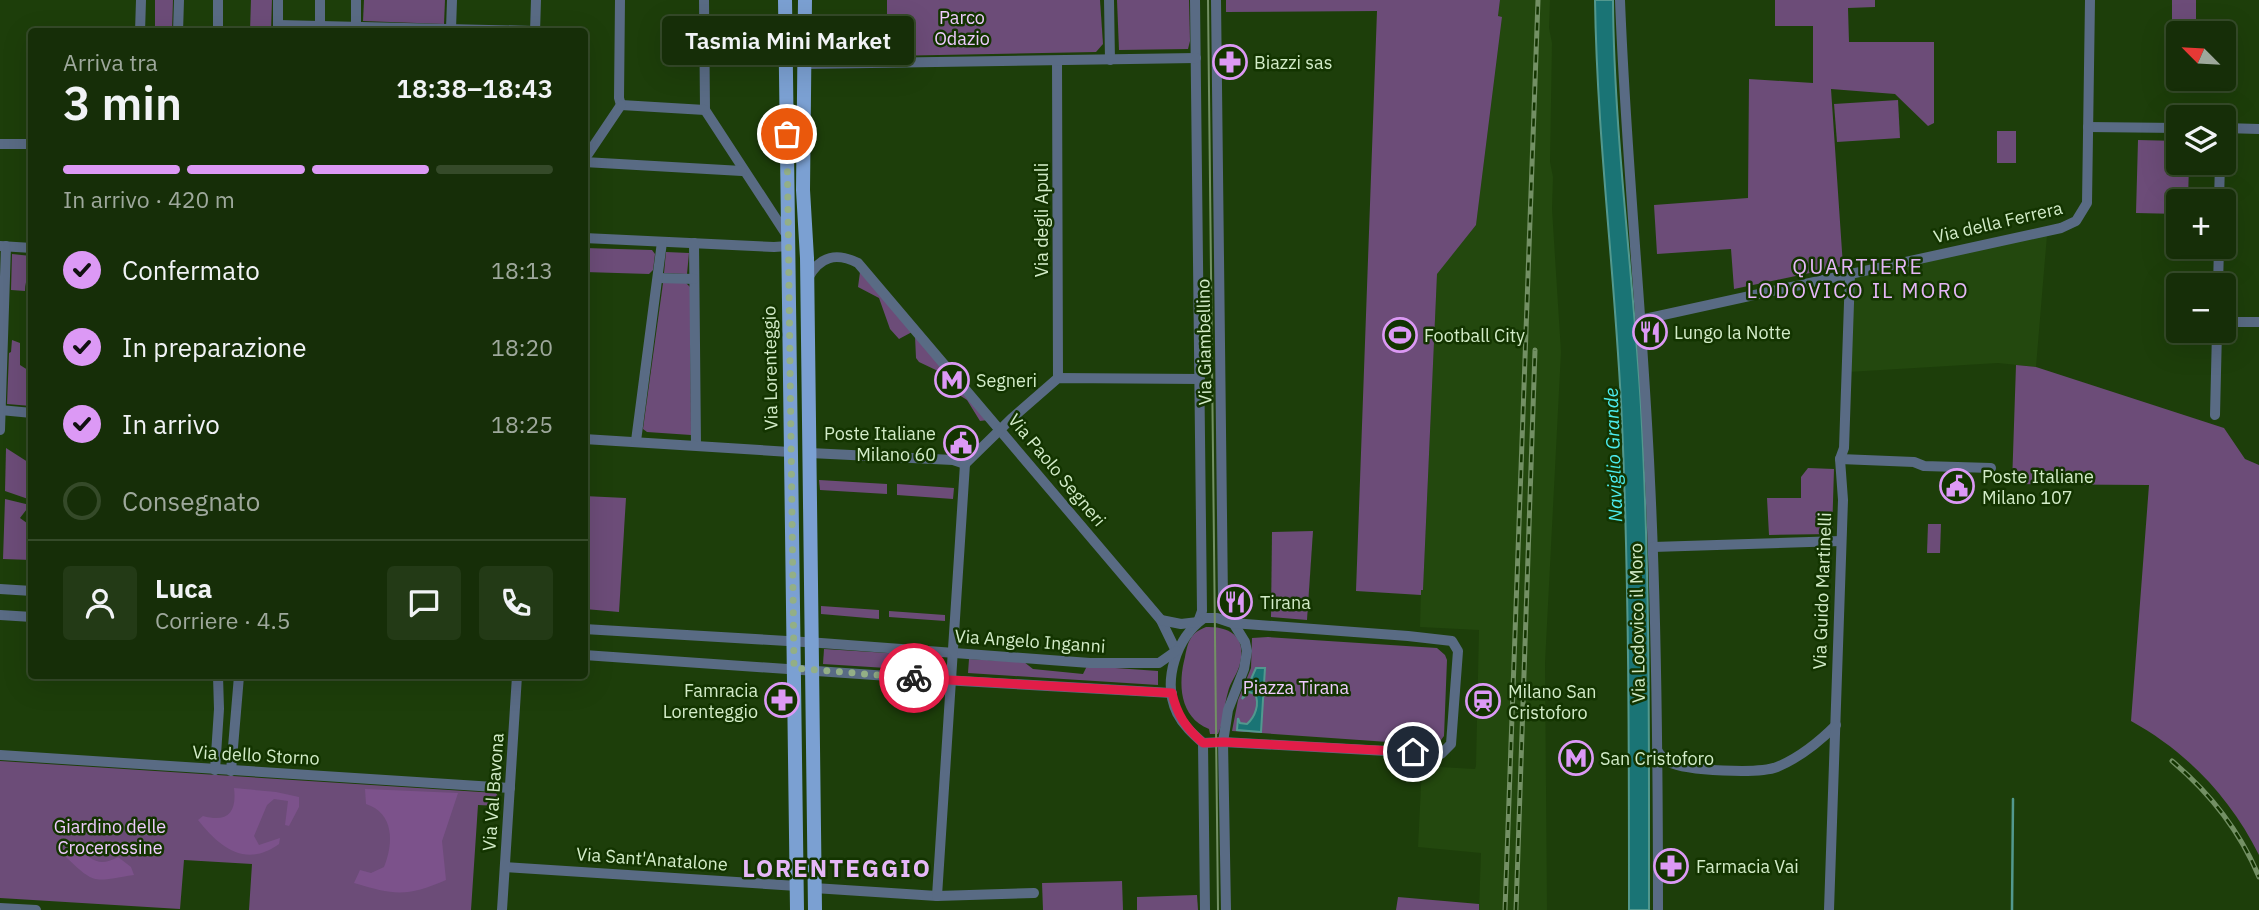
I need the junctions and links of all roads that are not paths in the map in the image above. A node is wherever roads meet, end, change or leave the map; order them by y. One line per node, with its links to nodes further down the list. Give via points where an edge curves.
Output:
1 (141, 0): 20 (street)
2 (179, 0): 21 (street)
3 (218, 0): 22 (street)
4 (278, 0): 23 (street)
5 (320, 0): 18 (street)
6 (356, 0): 19 (street)
7 (452, 0): 27 (street)
8 (704, 0): 35 (street)
9 (785, 0): 32 (main road, Via Lorenteggio)
10 (805, 0): 33 (main road)
11 (1109, 0): 30 (street)
12 (1195, 0): 29 (street, Via Giambellino)
13 (1216, 0): 89 (street, Via Giambellino, via 1223,601)
14 (1620, 0): 58 (street, Via Lodovico il Moro)
15 (2090, 0): 36 (street)
16 (540, 1): 28 (street)
17 (617, 1): 34 (street)
18 (320, 26): 23 (street); 24 (street)
19 (356, 27): 25 (street); 26 (street)
20 (140, 28)
21 (178, 28)
22 (218, 28)
23 (278, 28)
24 (331, 28)
25 (346, 28)
26 (366, 28)
27 (451, 28)
28 (536, 28)
29 (1196, 58): 30 (street); 65 (street, Via Giambellino)
30 (1110, 60): 31 (street)
31 (1057, 61): 33 (street); 64 (street, Via degli Apuli)
32 (786, 63): 33 (main road); 40 (main road, Via Lorenteggio)
33 (806, 64): 41 (main road)
34 (621, 105): 35 (street); 44 (street)
35 (705, 110): 46 (street)
36 (2088, 127): 37 (street); 54 (street, Via della Ferrera, via 2087,203 2076,221 2062,228)
37 (2166, 128)
38 (2236, 128): 39 (street)
39 (2259, 129)
40 (787, 134): 41 (main road); 49 (main road, Via Lorenteggio)
41 (806, 135): 52 (main road)
42 (0, 144): 43 (street)
43 (28, 144)
44 (588, 155)
45 (588, 161): 46 (street)
46 (743, 171): 49 (street)
47 (588, 238): 48 (street)
48 (662, 242): 50 (street); 55 (street)
49 (788, 242): 50 (street, via 774,247); 52 (main road); 62 (main road, Via Lorenteggio)
50 (694, 243): 56 (street)
51 (3, 246): 53 (street); 66 (street)
52 (806, 246): 57 (main road)
53 (28, 247)
54 (1850, 274): 58 (street, Via della Ferrera); 76 (street, Via Guido Martinelli)
55 (658, 278): 56 (street); 72 (street)
56 (694, 279): 73 (street)
57 (807, 280): 63 (main road); 69 (street, Via Paolo Segneri, via 815,266 832,256 858,263)
58 (1640, 320): 82 (street, Via Lodovico il Moro)
59 (2236, 322): 60 (street)
60 (2259, 322)
61 (2217, 343): 68 (street)
62 (789, 363): 63 (main road); 74 (main road, Via Lorenteggio)
63 (808, 363): 75 (main road)
64 (1058, 379): 65 (street); 69 (street)
65 (1200, 379): 88 (street, Via Giambellino, via 1202,611)
66 (0, 410): 67 (street); 70 (street)
67 (28, 413)
68 (2215, 415)
69 (1001, 429): 77 (street); 87 (street, Via Paolo Segneri)
70 (0, 430)
71 (588, 439): 72 (street)
72 (636, 441): 73 (street)
73 (696, 444): 74 (street)
74 (790, 453): 79 (main road, Via Lorenteggio)
75 (810, 453): 77 (street); 80 (main road)
76 (1840, 459): 78 (street); 81 (street, Via Guido Martinelli)
77 (965, 464): 94 (street)
78 (1991, 468)
79 (791, 540): 80 (main road); 91 (main road, Via Lorenteggio)
80 (810, 540): 92 (main road)
81 (1841, 541): 82 (street); 103 (street, Via Guido Martinelli)
82 (1653, 548): 108 (street, Via Lodovico il Moro)
83 (0, 589): 84 (street)
84 (28, 591)
85 (0, 615): 86 (street)
86 (28, 617)
87 (1161, 620): 88 (street); 93 (street, Via Paolo Segneri)
88 (1198, 622): 89 (street, via 1212,617); 93 (street)
89 (1232, 623): 106 (street, via 1245,642 1247,660 1230,701); 106 (street, via 1452,641 1458,652 1453,739 1441,754)
90 (588, 629): 91 (street, Via Angelo Inganni)
91 (793, 642): 92 (street, Via Angelo Inganni); 96 (main road, Via Lorenteggio)
92 (811, 643): 94 (street, Via Angelo Inganni); 97 (main road)
93 (1176, 651): 94 (street, Via Angelo Inganni, via 1159,663 1124,664); 102 (street)
94 (952, 653): 101 (street)
95 (588, 654): 96 (street)
96 (794, 668): 97 (street); 104 (main road, Via Lorenteggio)
97 (812, 671): 101 (street); 105 (main road)
98 (218, 679): 112 (street)
99 (239, 679): 113 (street)
100 (517, 679): 114 (street, Via Val Bavona)
101 (951, 680): 102 (street); 119 (street)
102 (1172, 693): 107 (street, via 1182,721)
103 (1836, 726): 110 (street, via 1803,752 1762,771 1689,768); 128 (street, Via Guido Martinelli)
104 (795, 736): 105 (street); 116 (main road, Via Lorenteggio)
105 (813, 736): 117 (main road)
106 (1223, 742): 107 (street); 126 (street)
107 (1203, 743): 125 (street)
108 (1657, 750): 110 (street); 111 (street, Via Lodovico il Moro)
109 (0, 755): 112 (street, Via dello Storno)
110 (1665, 760): 111 (street)
111 (1657, 769): 127 (street, Via Lodovico il Moro)
112 (215, 770): 113 (street, Via dello Storno)
113 (231, 771): 114 (street, Via dello Storno)
114 (510, 788): 115 (street, Via Val Bavona)
115 (505, 867): 116 (street, Via Sant'Anatalone); 122 (street, Via Val Bavona)
116 (797, 886): 123 (main road, Via Lorenteggio)
117 (814, 888): 119 (street); 124 (main road)
118 (1034, 893): 119 (street)
119 (937, 896)
120 (0, 908): 121 (street)
121 (37, 910)
122 (502, 910)
123 (797, 910)
124 (815, 910)
125 (1205, 910)
126 (1226, 910)
127 (1658, 910)
128 (1829, 910)

